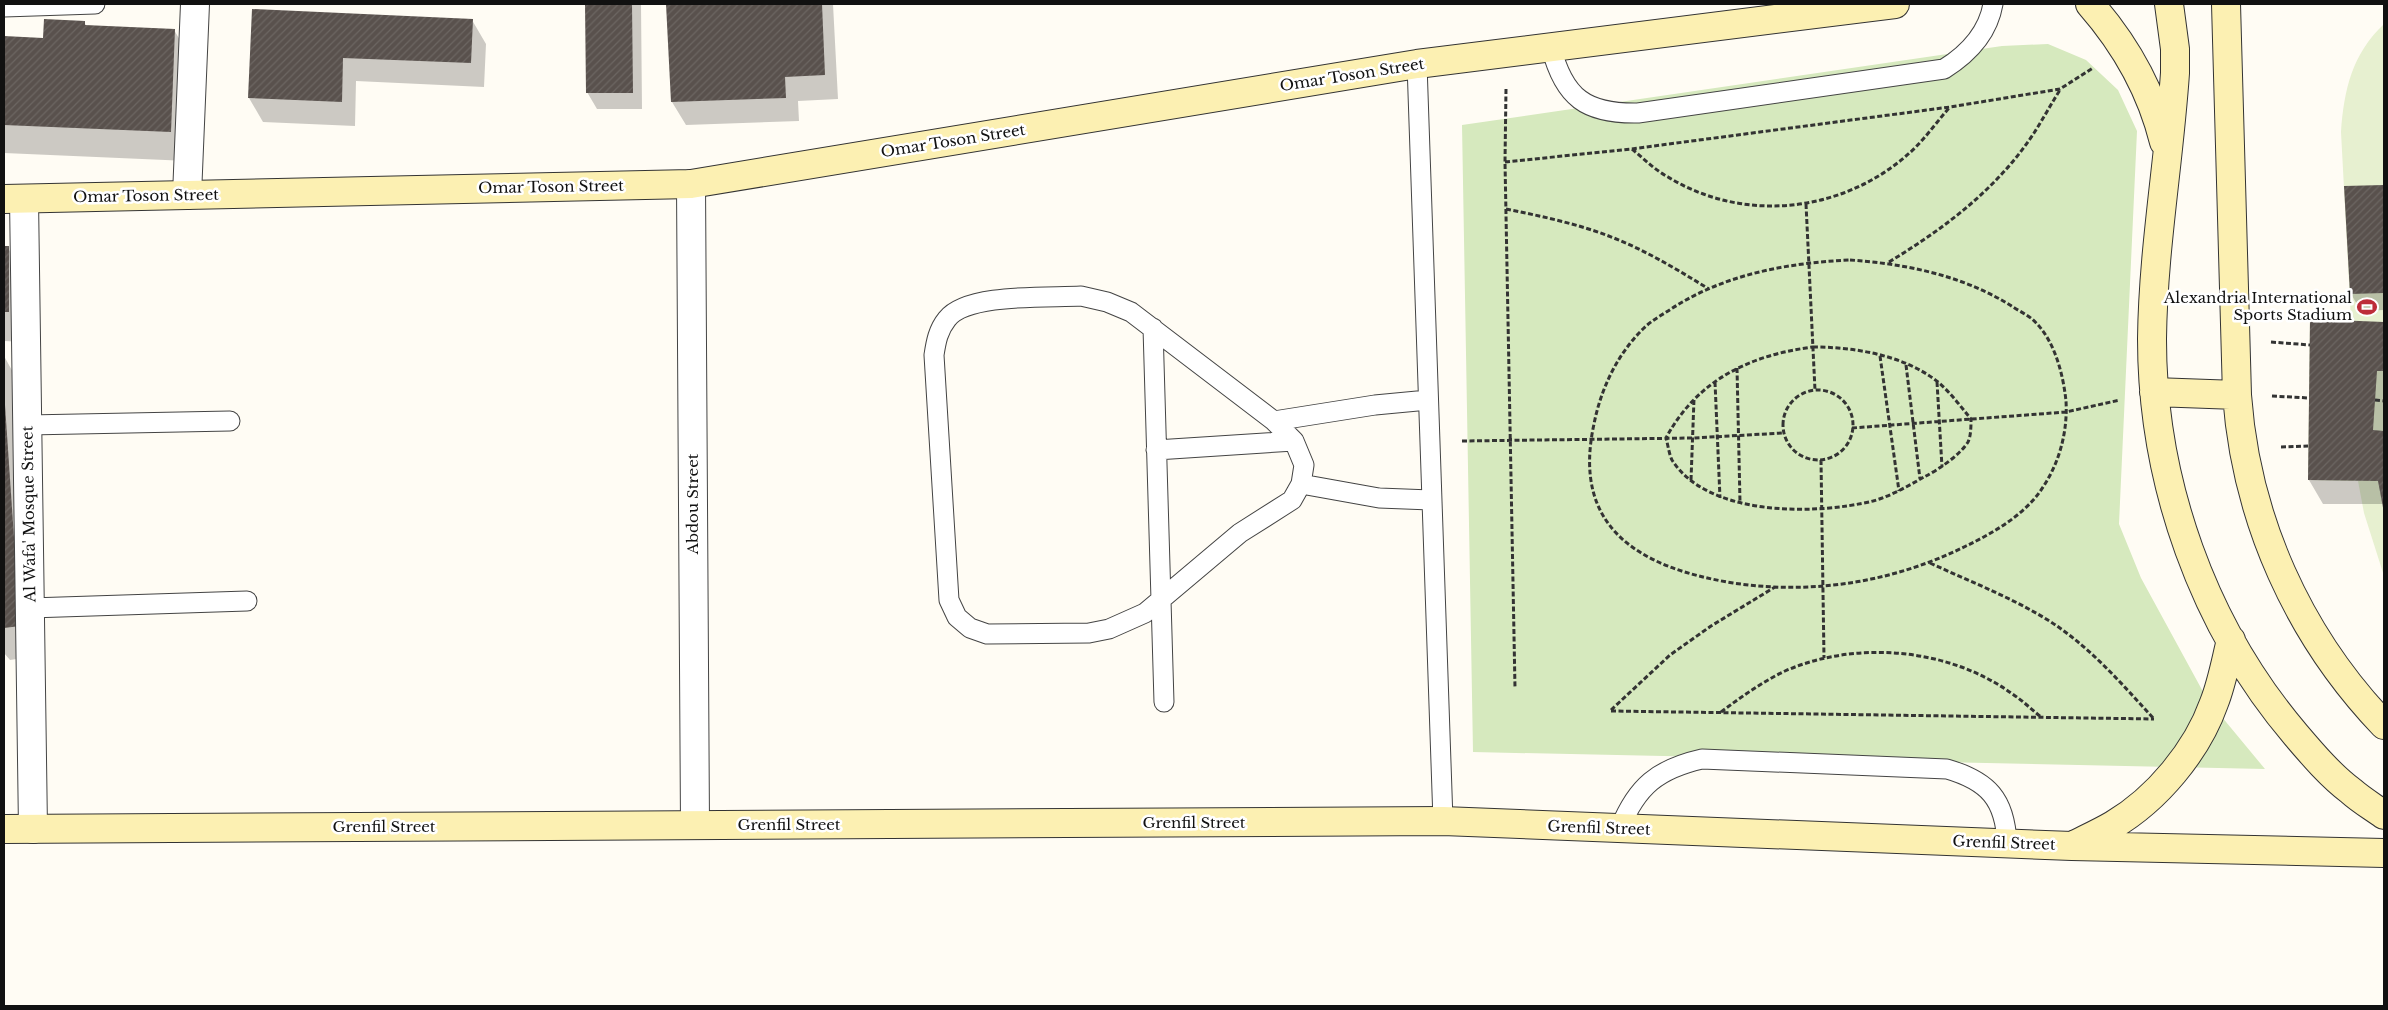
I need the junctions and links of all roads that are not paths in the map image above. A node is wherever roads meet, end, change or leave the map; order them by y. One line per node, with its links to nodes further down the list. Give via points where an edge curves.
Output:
1 (95, 4): 8 (lane)
2 (195, 4): 13 (street)
3 (1895, 4): 9 (main road, Omar Toson Street)
4 (1993, 4): 9 (lane, via 1985,28 1974,45 1944,69 1638,113 1613,114 1590,107 1570,92 1557,71)
5 (2090, 4): 11 (main road, via 2124,47 2138,73 2160,126)
6 (2169, 4): 11 (main road, via 2175,73)
7 (2226, 4): 17 (main road)
8 (4, 7)
9 (1551, 48): 10 (main road, Omar Toson Street)
10 (1418, 64): 12 (main road, Omar Toson Street); 18 (lane)
11 (2167, 154): 16 (main road, via 2154,297)
12 (690, 184): 13 (main road, Omar Toson Street); 34 (street, Abdou Street)
13 (187, 195): 14 (main road, Omar Toson Street)
14 (14, 199): 21 (street, Al Wafa' Mosque Street)
15 (1153, 328): 20 (lane); 23 (lane); 26 (lane, via 1131,312 1081,296 982,301 963,306 947,318 937,335 934,355 947,583 949,600 957,617 970,628 987,634 1089,633 1128,622)
16 (2154, 392): 17 (main road); 29 (main road, via 2166,470 2177,514 2195,566)
17 (2237, 395): 31 (main road, via 2250,481 2259,515 2284,580 2322,647)
18 (1428, 400): 20 (lane); 25 (lane)
19 (230, 421): 21 (lane)
20 (1274, 421): 22 (lane)
21 (28, 425): 28 (street, Al Wafa' Mosque Street)
22 (1294, 441): 23 (lane); 24 (lane, via 1304,465)
23 (1156, 450): 26 (lane)
24 (1301, 484): 25 (lane, via 1379,498); 26 (lane, via 1292,500 1240,533)
25 (1431, 500): 33 (lane)
26 (1160, 600): 30 (lane)
27 (247, 601): 28 (lane)
28 (30, 608): 37 (street, Al Wafa' Mosque Street)
29 (2231, 640): 32 (main road, via 2278,713 2312,753 2349,790); 39 (main road, via 2215,702 2183,760 2152,795 2115,824)
30 (1164, 702)
31 (2384, 725)
32 (2384, 815)
33 (1443, 822): 34 (main road, Grenfil Street); 35 (main road, Grenfil Street)
34 (695, 825): 37 (main road, Grenfil Street)
35 (1620, 828): 38 (main road, Grenfil Street); 38 (lane, via 1628,807 1659,774 1680,764 1702,759 1732,760 1947,769 1967,775 1985,786 1998,802 2006,822)
36 (4, 829): 37 (main road, Grenfil Street)
37 (33, 829)
38 (2007, 843): 39 (main road, Grenfil Street)
39 (2072, 846): 40 (main road, Grenfil Street)
40 (2384, 853)

